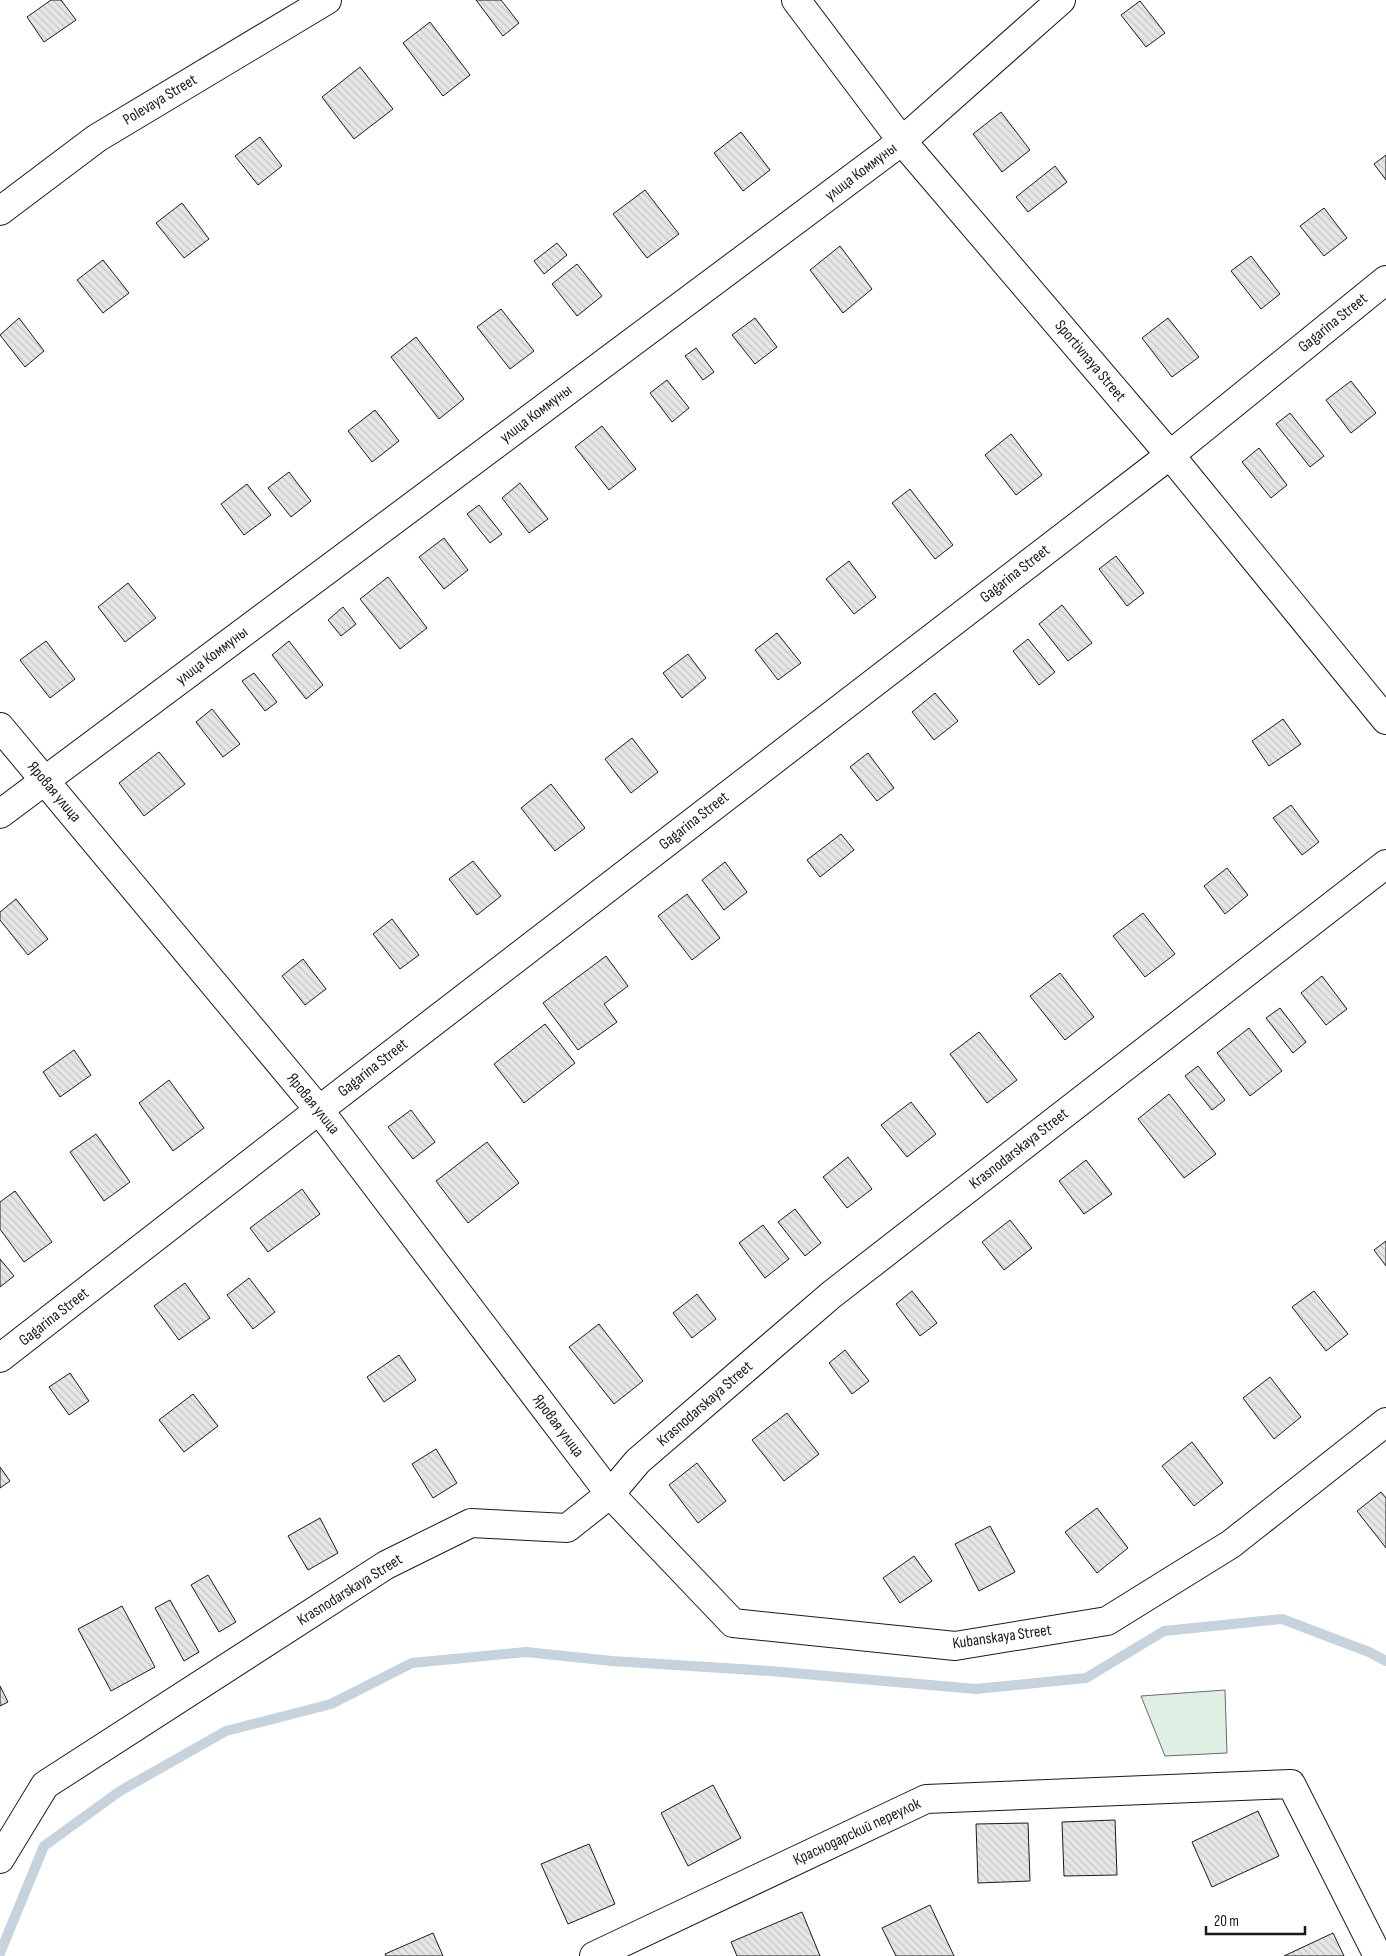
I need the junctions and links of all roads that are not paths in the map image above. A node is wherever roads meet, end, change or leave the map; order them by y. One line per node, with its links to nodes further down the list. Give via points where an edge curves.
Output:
1 (327, 0): 5 (street, Polevaya Street, via 97,138)
2 (796, 0): 4 (street, Sportivnaya Street)
3 (1061, 0): 4 (street, улица Коммуны)
4 (902, 141): 7 (street, Sportivnaya Street); 10 (street, улица Коммуны)
5 (0, 211)
6 (1386, 280): 7 (street, Gagarina Street)
7 (1170, 455): 8 (street, Sportivnaya Street); 13 (street, Gagarina Street)
8 (1386, 720)
9 (0, 727): 10 (street, Яровая улица)
10 (45, 781): 11 (street, улица Коммуны); 13 (street, Яровая улица)
11 (0, 814)
12 (1386, 864): 16 (street, Krasnodarskaya Street, via 831,1295 638,1461)
13 (319, 1110): 14 (street, Gagarina Street); 16 (street, Яровая улица)
14 (0, 1358)
15 (1386, 1422): 16 (street, Kubanskaya Street, via 1232,1544 1107,1621 955,1646 732,1623)
16 (610, 1494): 17 (street, Krasnodarskaya Street, via 567,1528 471,1523 386,1565 45,1785)
17 (0, 1859)
18 (594, 1956): 19 (street, Краснодарский переулок, via 926,1799 1291,1784)
19 (1378, 1956)

